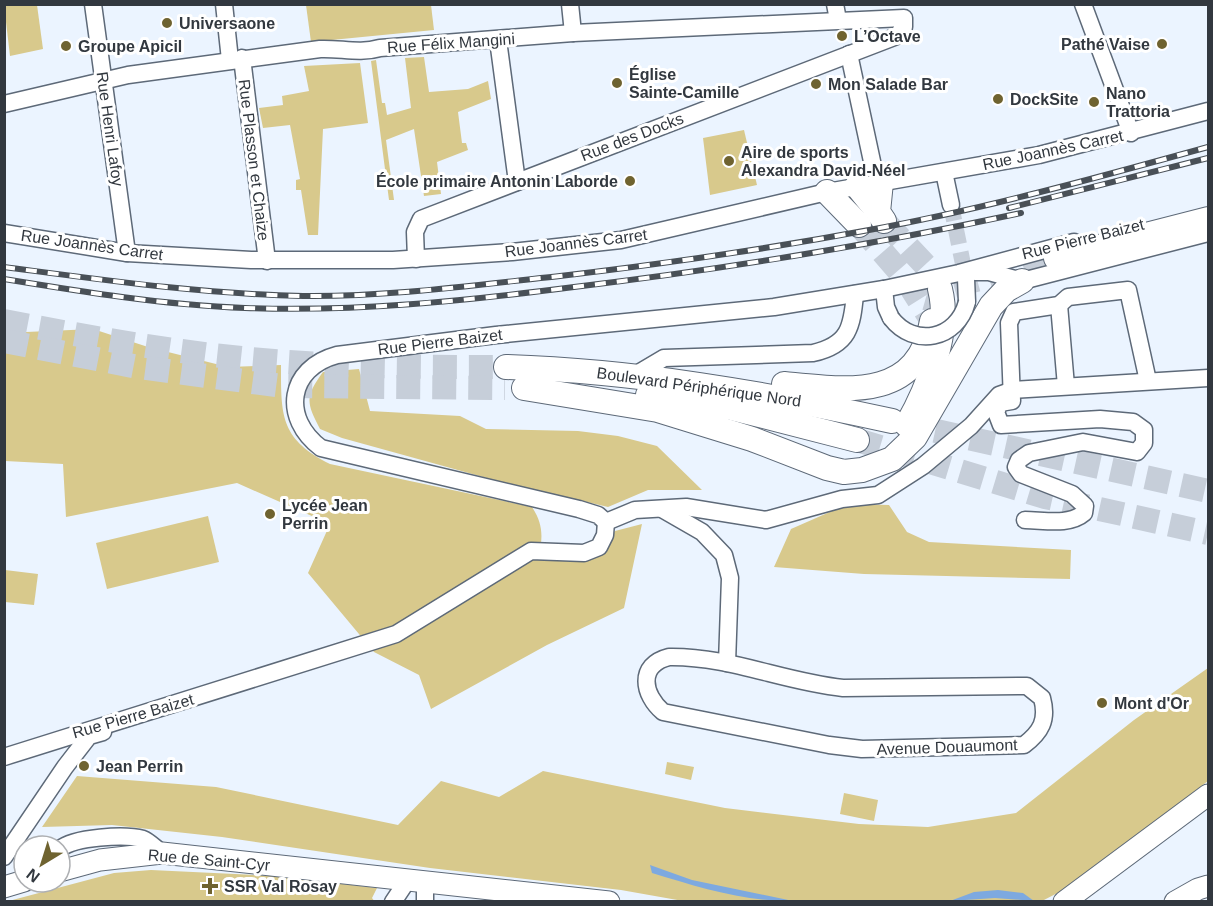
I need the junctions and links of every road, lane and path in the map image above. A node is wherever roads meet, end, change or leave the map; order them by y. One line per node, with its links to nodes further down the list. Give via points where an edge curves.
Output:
1 (93, 4): 11 (street, Rue Henri Lafoy)
2 (224, 4): 10 (street, Rue Plasson et Chaize)
3 (570, 4): 7 (street)
4 (1083, 4): 14 (street)
5 (837, 12): 6 (street, Rue Félix Mangini); 7 (street, Rue Félix Mangini)
6 (904, 18): 9 (street, Rue des Docks, via 904,27 897,36)
7 (573, 33): 8 (street, Rue Félix Mangini)
8 (498, 40): 10 (street, Rue Félix Mangini, via 362,51 320,49); 16 (street)
9 (849, 54): 16 (street, Rue des Docks); 17 (street, via 873,166)
10 (236, 59): 11 (street, Rue Félix Mangini); 29 (street, Rue Plasson et Chaize)
11 (103, 80): 12 (street, Rue Félix Mangini); 26 (street, Rue Henri Lafoy)
12 (4, 104)
13 (1209, 111): 14 (street, Rue Joannès Carret)
14 (1131, 133): 15 (street, Rue Joannès Carret, via 1039,156)
15 (944, 171): 17 (street, Rue Joannès Carret); 20 (street)
16 (517, 182): 28 (street, Rue des Docks, via 421,219 415,232)
17 (881, 182): 18 (street, Rue Joannès Carret); 22 (highway)
18 (857, 186): 19 (street, Rue Joannès Carret); 22 (highway)
19 (827, 192): 22 (highway); 28 (street, Rue Joannès Carret, via 621,240)
20 (951, 205)
21 (1209, 208): 30 (street, Rue Pierre Baizet, via 999,260)
22 (874, 219)
23 (1209, 219): 27 (highway)
24 (4, 233): 26 (street, Rue Joannès Carret)
25 (1209, 233): 31 (street, Rue Pierre Baizet)
26 (127, 253): 29 (street, Rue Joannès Carret)
27 (1056, 258)
28 (416, 259): 29 (street, Rue Joannès Carret)
29 (267, 261)
30 (963, 276): 31 (street, Rue Pierre Baizet, via 989,272); 32 (street, Rue Pierre Baizet); 36 (street)
31 (1022, 281): 36 (highway)
32 (884, 289): 34 (street, Rue Pierre Baizet); 36 (street, bridge, via 891,318 913,335 935,336)
33 (940, 289): 47 (highway, via 944,320 936,357 911,417 894,442 876,454 853,461)
34 (855, 294): 39 (street, via 852,322 843,339 825,351 664,358); 50 (street, Rue Pierre Baizet, via 774,307 496,334 337,355 311,367 297,390 297,418 303,431 321,448 579,509)
35 (1059, 305): 42 (street, via 1068,297 1128,290); 43 (street); 44 (street, via 1014,312 1009,323)
36 (977, 314): 47 (highway, via 915,437 892,459 862,470 836,471)
37 (932, 321): 39 (highway, via 925,345 914,362 893,380 873,387 847,389)
38 (599, 373): 39 (highway); 41 (highway, Boulevard Périphérique Nord); 45 (highway, Boulevard Périphérique Nord, via 721,388)
39 (637, 374)
40 (1209, 378): 42 (street)
41 (511, 381): 46 (highway, Boulevard Périphérique Nord, via 705,403); 47 (highway, via 658,411)
42 (1148, 381): 43 (street)
43 (1066, 387): 44 (street)
44 (1006, 393): 48 (street, via 923,466 878,495 842,499 766,520 686,507); 49 (street, via 1012,401 1000,403 996,412 1001,424 1100,419 1133,422 1144,430 1144,443 1137,452 1083,442 1029,453 1019,460 1016,466 1021,474 1072,494 1085,506 1078,518)
45 (891, 421)
46 (857, 440)
47 (781, 450)
48 (662, 509): 50 (street, via 635,510); 51 (street, via 702,532 724,555 730,578)
49 (1025, 520)
50 (606, 522): 52 (street, Rue Pierre Baizet, via 599,547 584,553 531,551 396,634)
51 (727, 663): 51 (street, Avenue Douaumont, via 690,657 660,659 647,676 651,701 663,712 829,746 862,749 1024,745 1037,735 1044,721 1041,698 1028,686 843,688)
52 (118, 721): 53 (street, Rue Pierre Baizet); 55 (street, via 110,730 89,736)
53 (68, 736): 54 (street, Rue Pierre Baizet); 55 (street)
54 (41, 746): 56 (street, Rue Pierre Baizet); 57 (street)
55 (76, 753): 57 (street)
56 (4, 757)
57 (65, 767): 61 (street)
58 (1209, 795): 68 (main road)
59 (72, 843): 60 (street, via 84,839 144,839)
60 (162, 854): 62 (main road, Rue de Saint-Cyr, via 100,860); 63 (main road, Rue de Saint-Cyr)
61 (4, 857)
62 (72, 868)
63 (404, 880): 65 (main road, Rue de Saint-Cyr); 66 (street)
64 (1209, 886): 69 (main road)
65 (425, 892): 67 (main road, Rue de Saint-Cyr)
66 (393, 902)
67 (609, 902)
68 (1064, 902)
69 (1175, 902)

